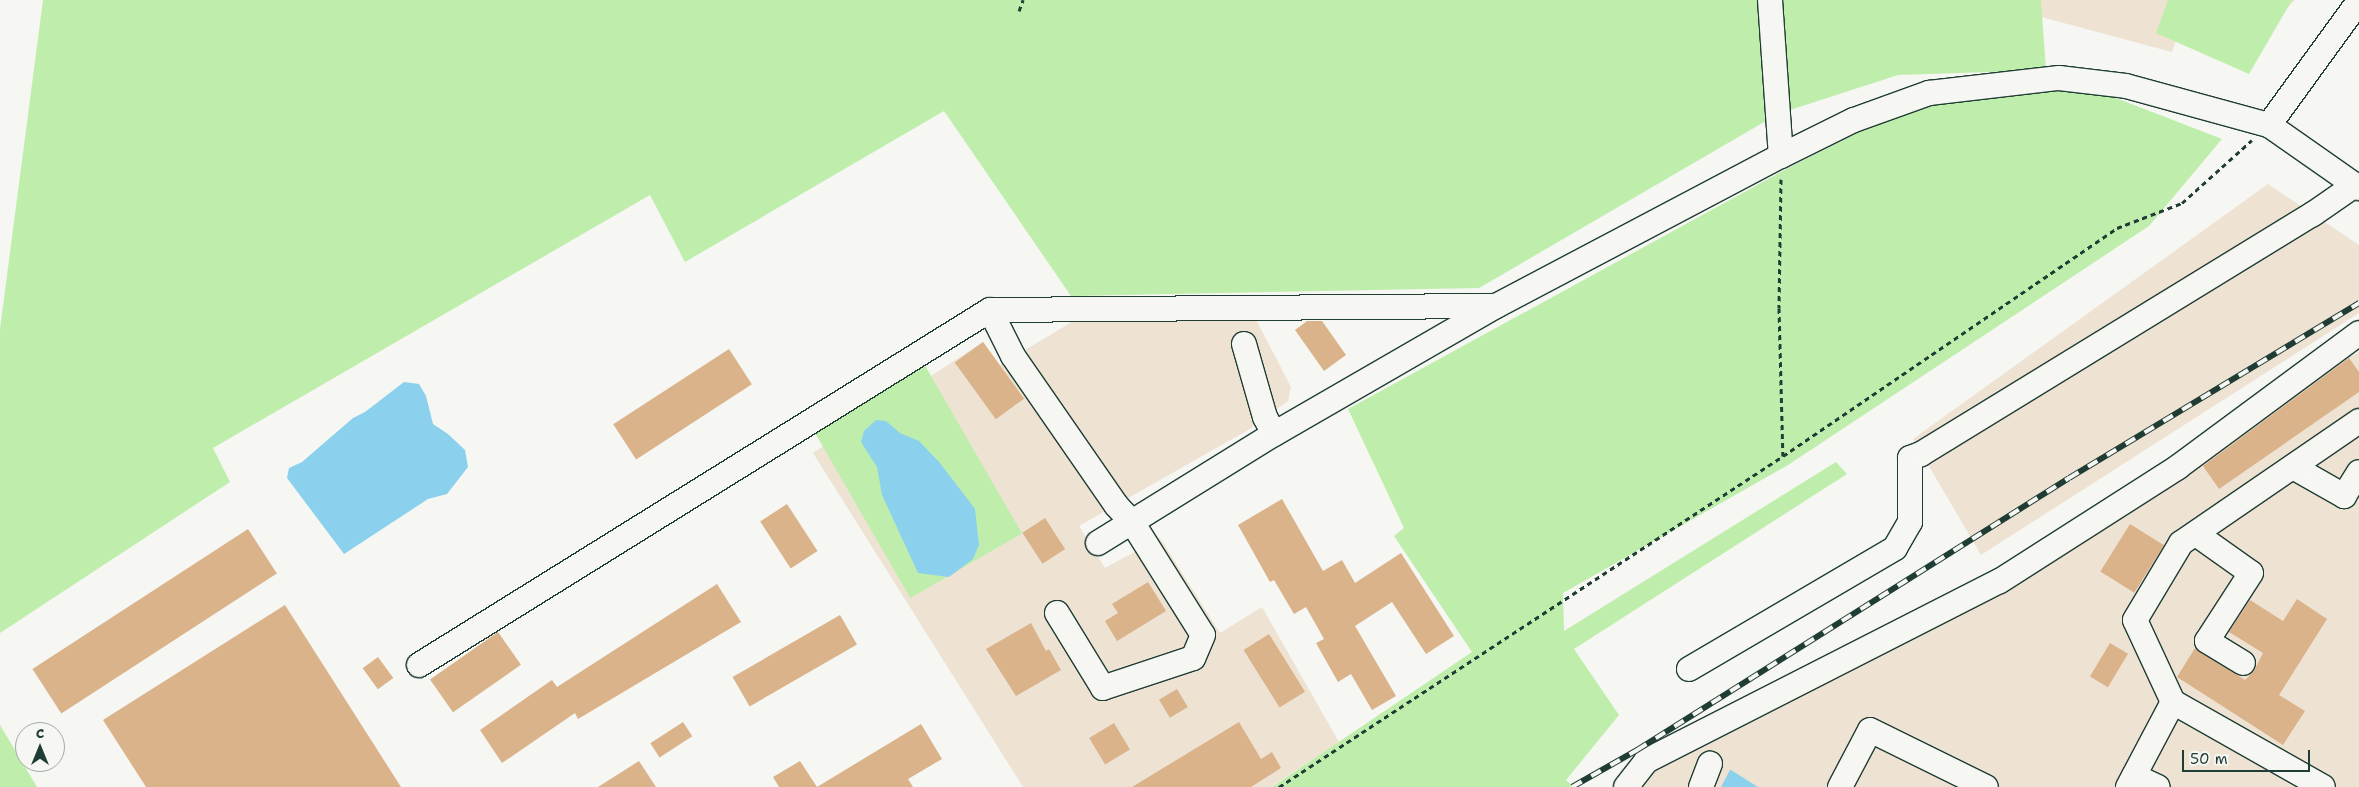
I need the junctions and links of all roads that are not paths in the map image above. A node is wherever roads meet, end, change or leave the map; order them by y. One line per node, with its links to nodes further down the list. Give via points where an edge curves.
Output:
1 (1770, 0): 4 (street)
2 (2359, 1): 3 (street)
3 (2269, 125): 4 (street, via 2126,86 2059,78 1929,93 1854,120); 5 (street)
4 (1781, 156): 6 (street)
5 (2357, 187): 21 (street, via 1922,454 1910,458 1910,522 1895,548)
6 (1496, 306): 7 (street); 11 (street)
7 (990, 310): 15 (street, via 1013,356 1116,505); 20 (street)
8 (2359, 333): 25 (street, via 2178,467 2000,581 1646,761)
9 (1244, 344): 11 (street, via 1265,418)
10 (2359, 422): 12 (street)
11 (1274, 434): 15 (street)
12 (2293, 468): 14 (street); 16 (street)
13 (2359, 472): 14 (street)
14 (2352, 501)
15 (1132, 522): 17 (street); 18 (street, via 1204,635 1193,658 1103,688)
16 (2196, 534): 19 (street, via 2251,573 2207,641); 22 (street, via 2181,543 2135,620)
17 (1098, 543)
18 (1057, 614)
19 (2243, 663)
20 (419, 665)
21 (1689, 669)
22 (2173, 702): 24 (street); 30 (street)
23 (1710, 764): 26 (street)
24 (2132, 781): 29 (street)
25 (1626, 787)
26 (1701, 787)
27 (1840, 787): 28 (street, via 1870,730)
28 (1986, 787)
29 (2158, 787)
30 (2323, 787)

